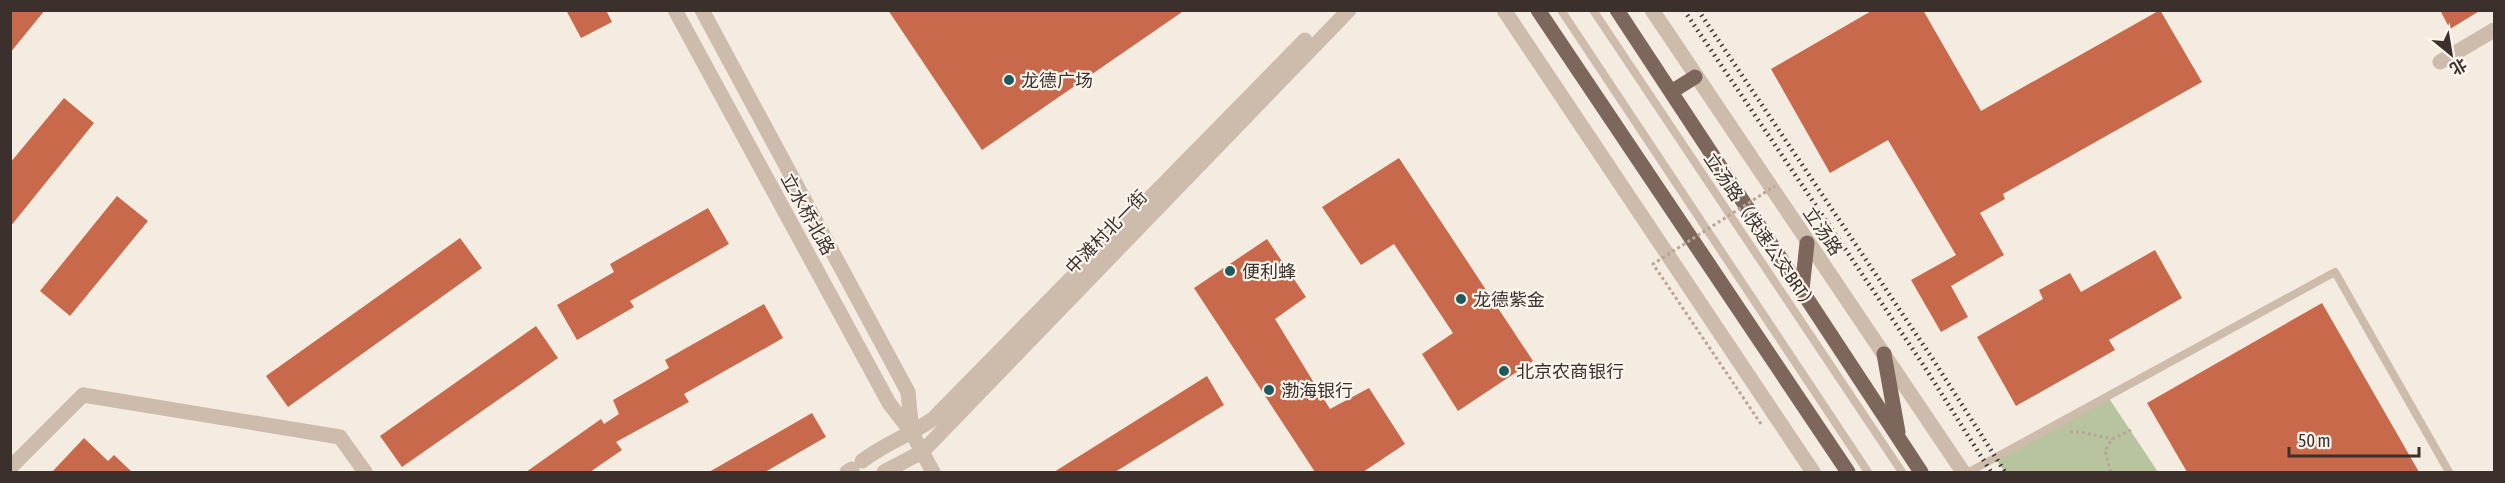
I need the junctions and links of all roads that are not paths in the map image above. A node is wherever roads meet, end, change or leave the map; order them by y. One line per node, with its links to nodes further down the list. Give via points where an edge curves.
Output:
1 (675, 10): 18 (street, 立水桥北路, via 890,403)
2 (702, 10): 18 (street, 立水桥北路, via 908,392)
3 (1335, 10): 18 (street, 中滩村北一街, via 933,419)
4 (1349, 10): 20 (street, 中滩村北一街)
5 (1504, 10): 27 (street)
6 (1538, 10): 28 (main road)
7 (1561, 10): 29 (lane)
8 (1593, 10): 30 (lane, 立汤路（快速公交BRT）)
9 (1617, 10): 14 (main road)
10 (1652, 10): 13 (street, 立汤路)
11 (2494, 30): 12 (street)
12 (2440, 62)
13 (1695, 77): 14 (main road); 15 (street, 立汤路)
14 (1671, 92): 16 (main road)
15 (1807, 243): 16 (main road); 17 (street, 立汤路)
16 (1802, 290): 19 (main road)
17 (1884, 354): 19 (main road); 32 (street, 立汤路)
18 (912, 433): 20 (street, 立水桥北路); 22 (street, 中滩村北一街, via 882,446)
19 (1900, 441): 31 (main road)
20 (922, 452): 24 (street, 中滩村北一街); 25 (street); 26 (street, 立水桥北路)
21 (10, 468): 23 (street, via 83,395 340,437)
22 (854, 468)
23 (365, 472)
24 (884, 472)
25 (908, 472)
26 (933, 472)
27 (1813, 472)
28 (1848, 472)
29 (1868, 472)
30 (1902, 472)
31 (1921, 472)
32 (1963, 472)
33 (1969, 472): 34 (lane, via 2335,272)
34 (2449, 472)

